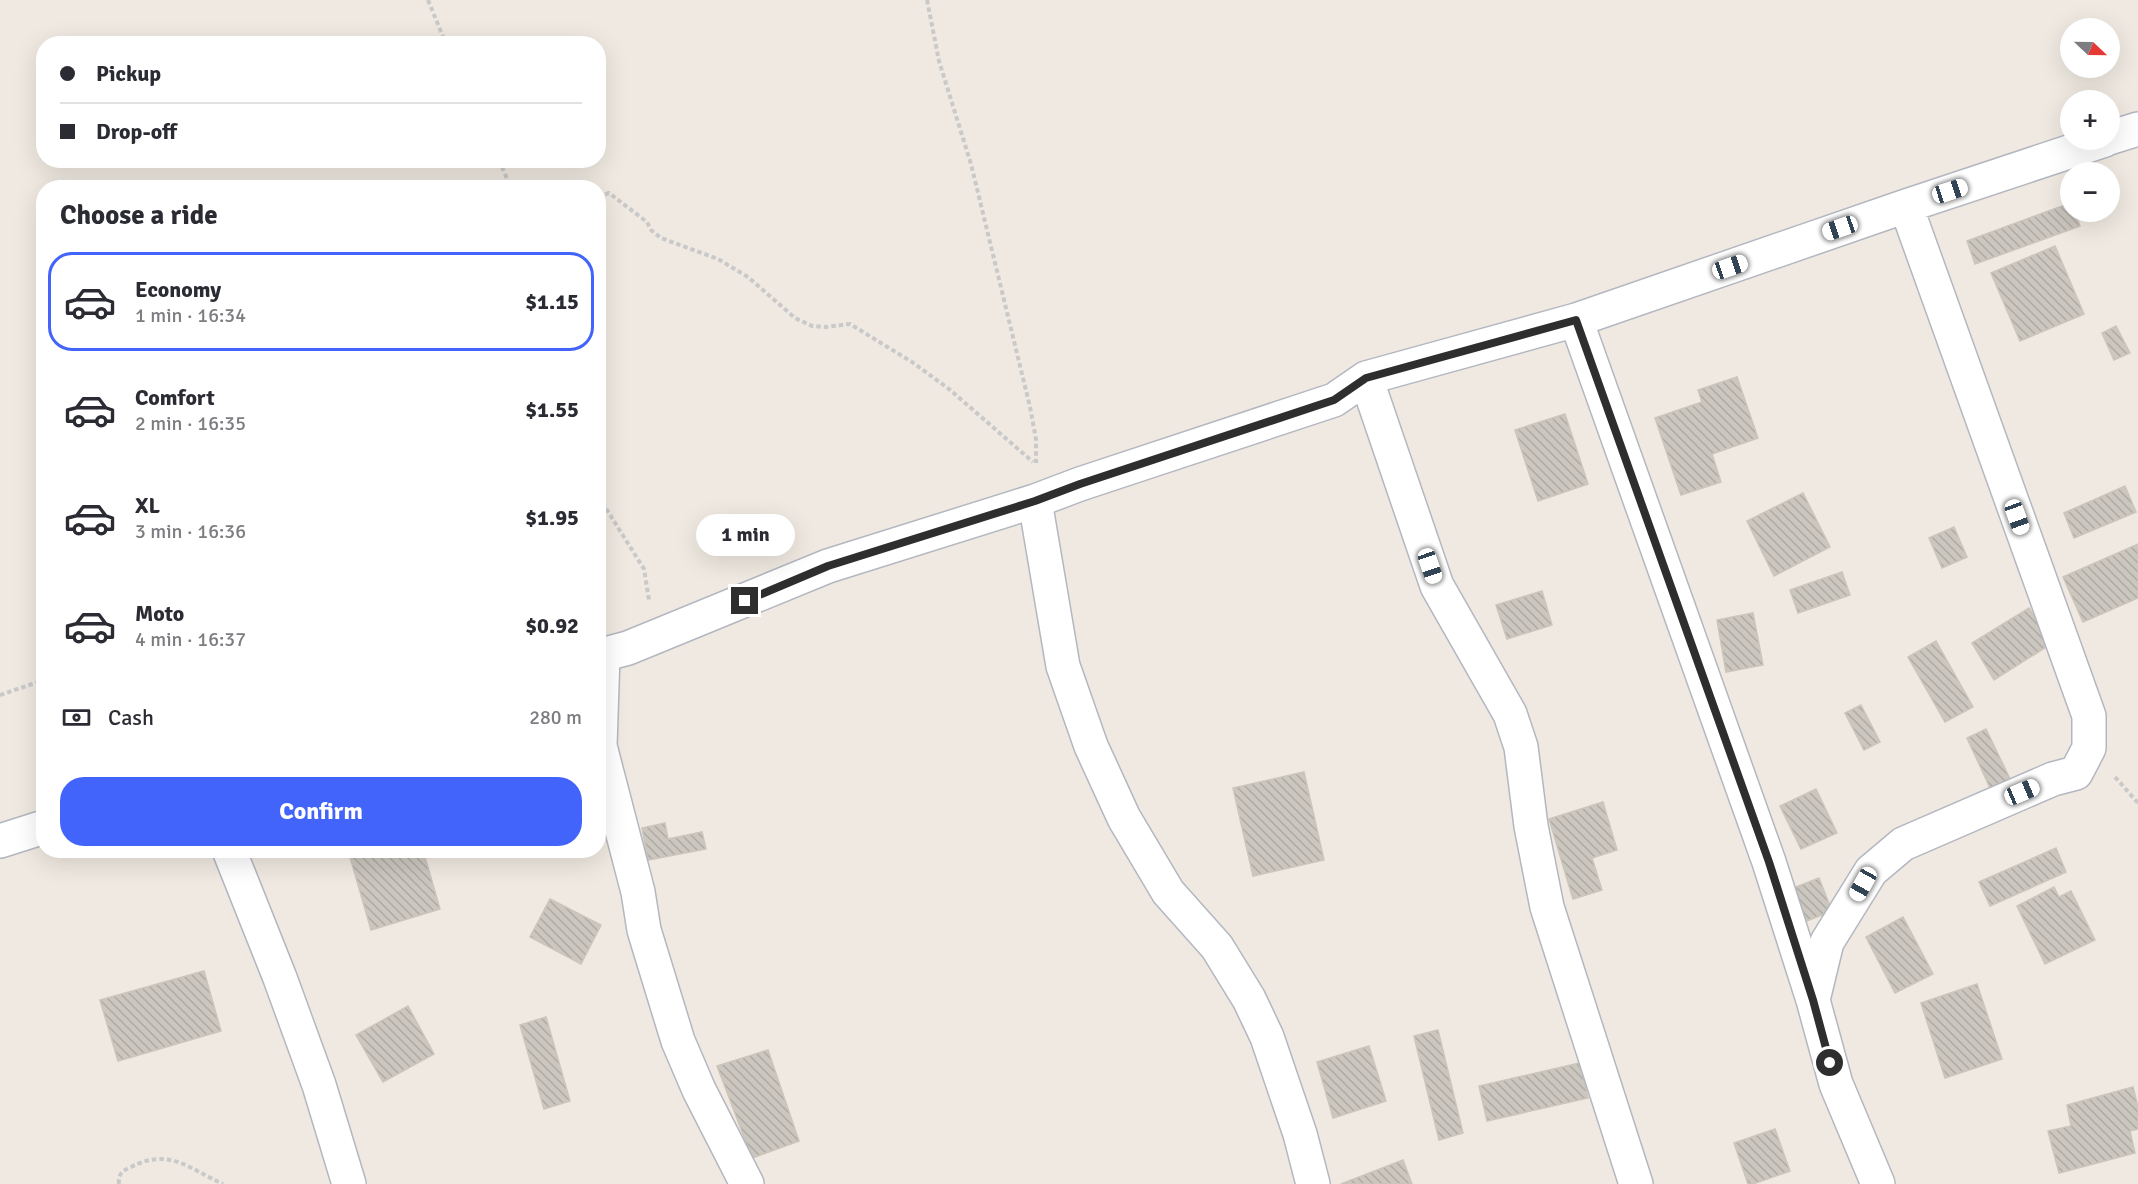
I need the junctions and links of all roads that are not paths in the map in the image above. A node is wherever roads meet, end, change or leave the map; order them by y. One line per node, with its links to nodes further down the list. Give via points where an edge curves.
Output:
1 (2138, 129): 2 (street)
2 (2120, 135)
3 (2074, 150): 4 (street)
4 (1906, 206): 5 (street); 13 (street, via 2089,716 2089,748 2076,773 2053,779 1903,844 1871,871 1827,942)
5 (1576, 320): 6 (street); 13 (street, via 1769,862)
6 (1366, 378): 7 (street, via 1334,400); 17 (street, via 1437,586 1510,714 1521,747 1531,826 1548,907)
7 (1035, 501): 8 (street, via 828,566); 16 (street, via 1063,666 1091,746 1124,818 1168,892 1217,946 1249,999 1267,1037)
8 (606, 655)
9 (606, 769): 15 (street, via 644,930 678,1041)
10 (36, 830): 11 (street)
11 (0, 841)
12 (232, 858): 14 (street, via 319,1085)
13 (1813, 1000): 18 (street, via 1836,1084)
14 (349, 1184)
15 (747, 1184)
16 (1313, 1184)
17 (1636, 1184)
18 (1878, 1184)

